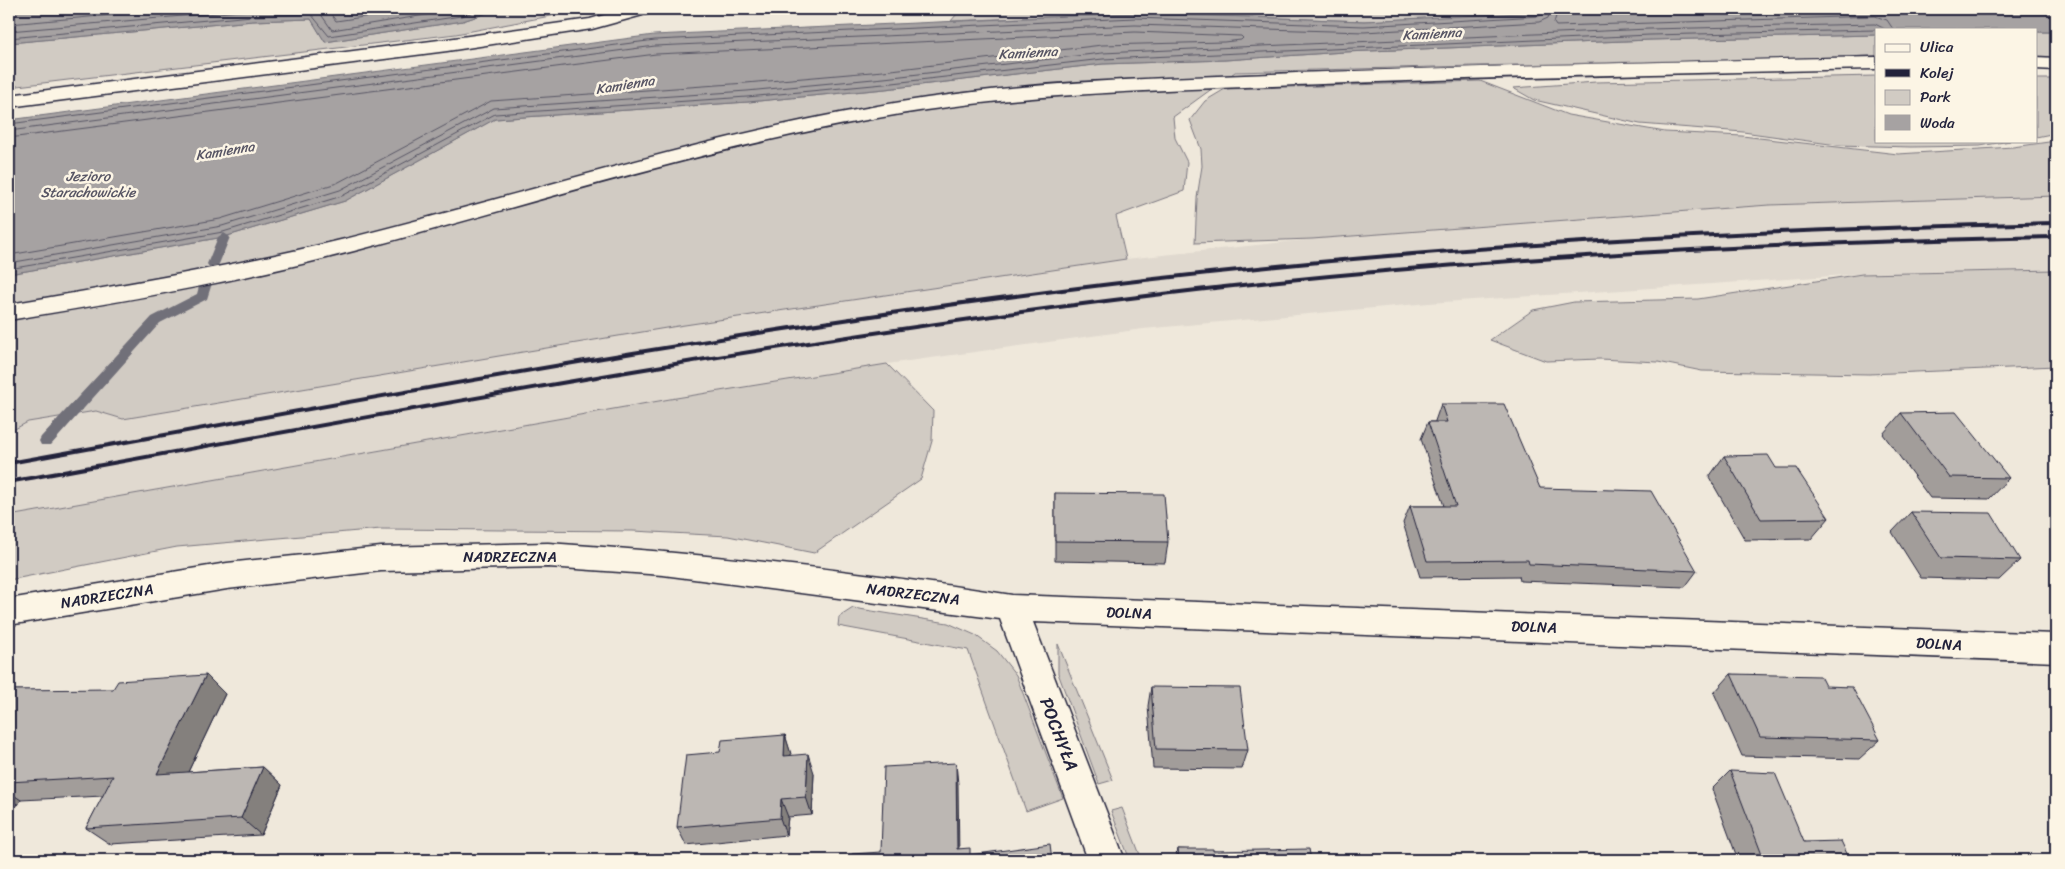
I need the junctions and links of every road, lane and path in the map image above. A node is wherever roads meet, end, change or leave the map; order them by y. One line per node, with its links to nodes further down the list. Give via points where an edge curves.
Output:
1 (644, 9): 5 (street, via 592,24)
2 (1875, 63): 6 (street, via 1502,71 1141,85 1054,90 928,104 837,120 673,158 336,248 187,281)
3 (2038, 63): 4 (street)
4 (2056, 64)
5 (9, 102)
6 (9, 312)
7 (1012, 608): 8 (street, NADRZECZNA, via 663,563 548,555 381,559 227,576); 9 (street, DOLNA); 10 (street, POCHYŁA)
8 (9, 612)
9 (2056, 648)
10 (1106, 860)

